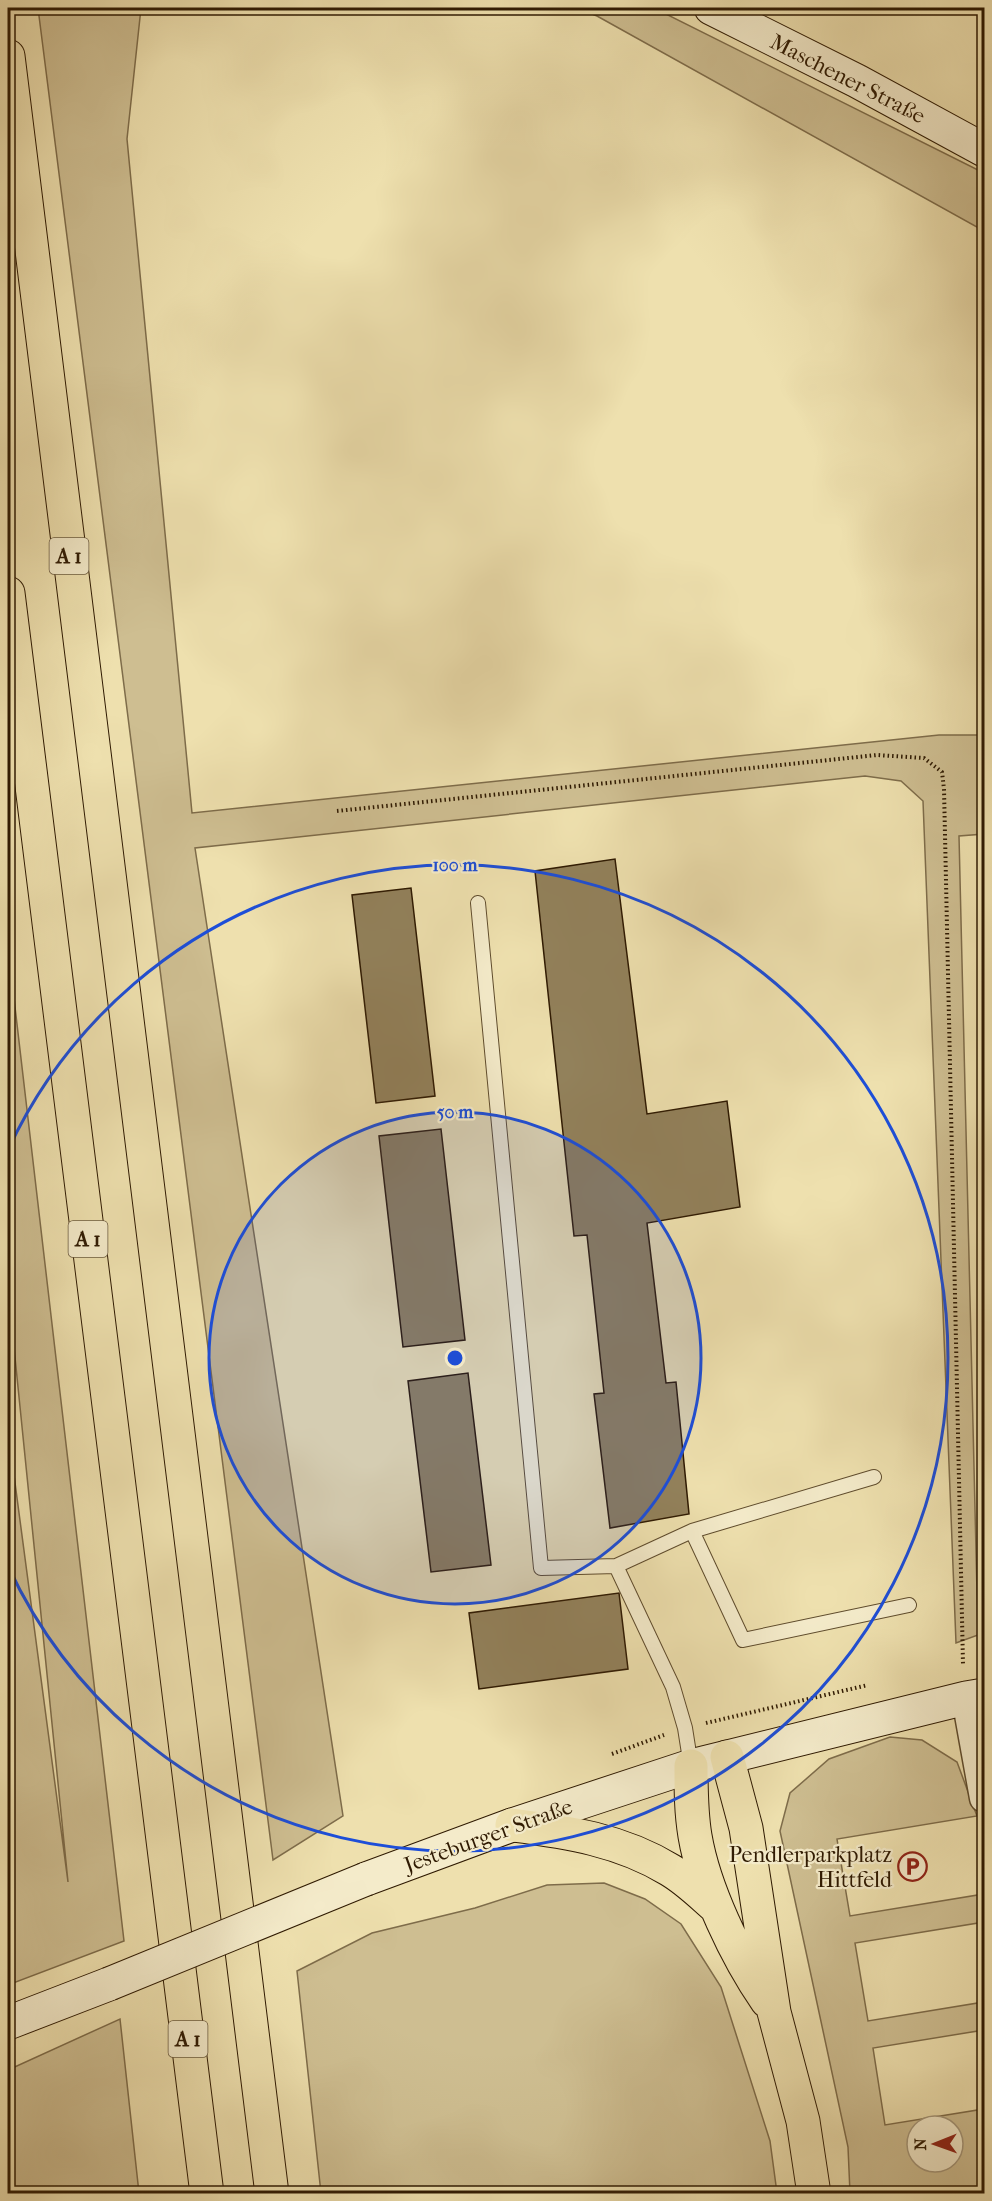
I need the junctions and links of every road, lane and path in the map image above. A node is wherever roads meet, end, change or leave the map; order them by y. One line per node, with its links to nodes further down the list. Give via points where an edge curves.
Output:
1 (711, 8): 3 (main road, Maschener Straße)
2 (8, 56): 20 (highway, A 1)
3 (984, 150)
4 (8, 593): 19 (highway, A 1)
5 (337, 811): 11 (path, via 877,755 924,758 942,772 963,1641)
6 (478, 903): 9 (lane, via 541,1568)
7 (874, 1477): 8 (lane)
8 (692, 1531): 9 (lane); 10 (lane, via 743,1640)
9 (616, 1566): 13 (lane, via 673,1687)
10 (909, 1605)
11 (975, 1697): 12 (main road, Jesteburger Straße); 14 (street)
12 (727, 1757): 13 (main road, Jesteburger Straße); 17 (highway, via 746,1828)
13 (691, 1766): 15 (main road, Jesteburger Straße); 16 (highway, via 695,1836)
14 (984, 1798)
15 (512, 1825): 16 (highway, via 576,1833 649,1858); 18 (main road, Jesteburger Straße, bridge, via 366,1879)
16 (718, 1908): 17 (highway, via 752,1980)
17 (774, 2012): 21 (highway, via 803,2121)
18 (8, 2023)
19 (207, 2193)
20 (272, 2193)
21 (814, 2193)

